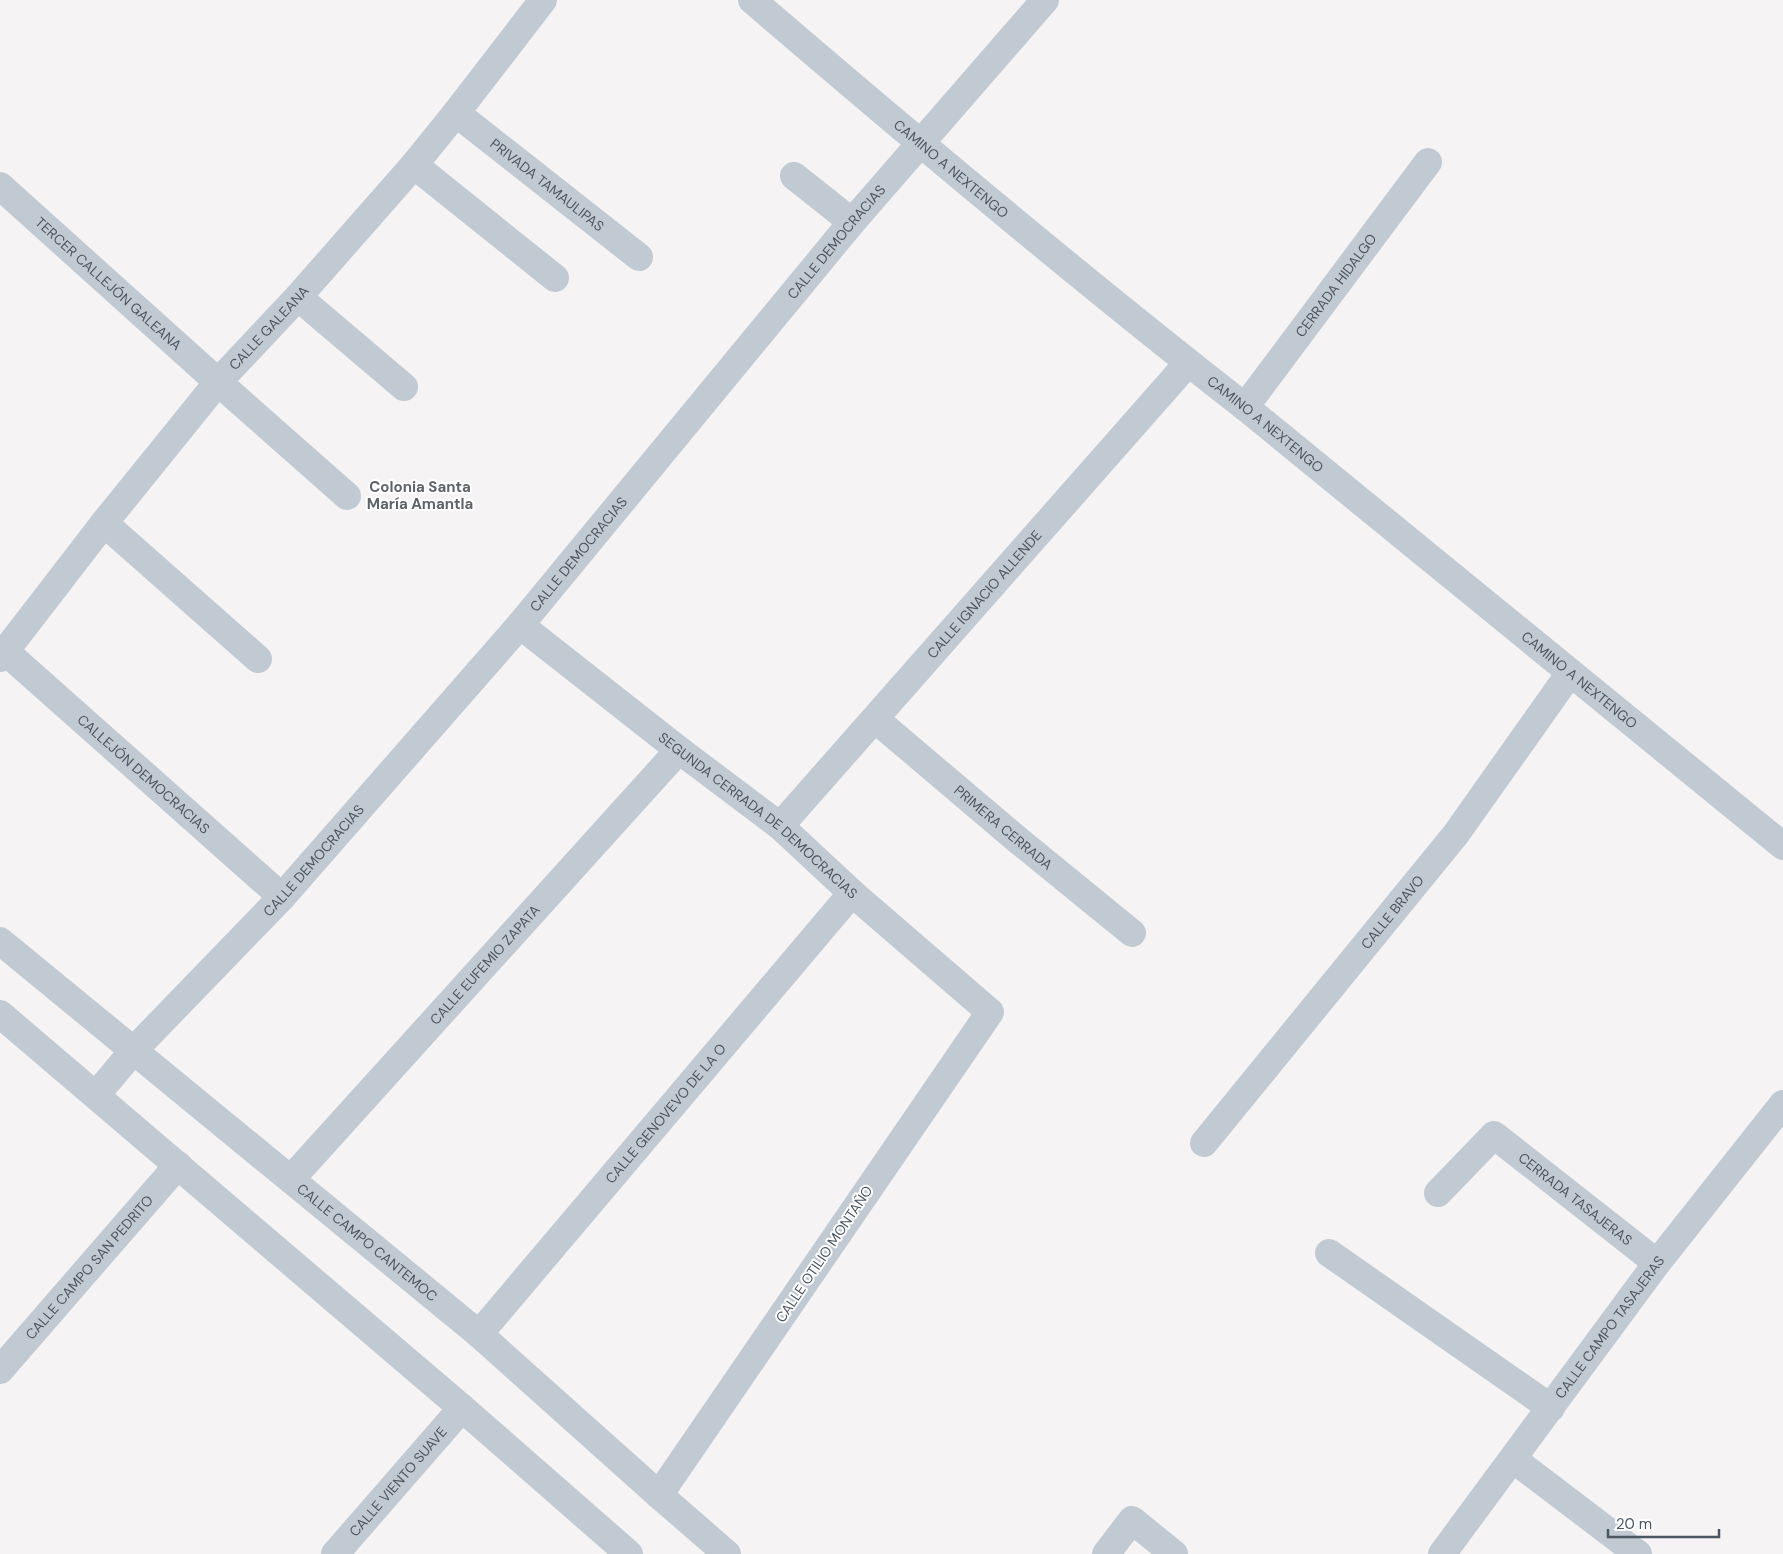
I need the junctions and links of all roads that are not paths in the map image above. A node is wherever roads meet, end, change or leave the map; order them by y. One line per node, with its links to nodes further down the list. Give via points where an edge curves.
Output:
1 (543, 0): 4 (street, CALLE GALEANA)
2 (752, 0): 5 (street, CAMINO A NEXTENGO)
3 (1045, 0): 5 (street, CALLE DEMOCRACIAS)
4 (456, 113): 7 (street, CALLE GALEANA); 11 (street, PRIVADA TAMAULIPAS)
5 (920, 144): 10 (street, CALLE DEMOCRACIAS); 14 (street, CAMINO A NEXTENGO)
6 (1428, 162): 17 (street, CERRADA HIDALGO)
7 (414, 165): 12 (street); 13 (street, CALLE GALEANA)
8 (794, 176): 10 (street)
9 (0, 186): 15 (street, TERCER CALLEJÓN GALEANA)
10 (852, 222): 20 (street, CALLE DEMOCRACIAS)
11 (638, 257)
12 (555, 278)
13 (298, 297): 15 (street, CALLE GALEANA); 16 (street)
14 (1188, 363): 17 (street, CAMINO A NEXTENGO); 24 (street, CALLE IGNACIO ALLENDE)
15 (218, 382): 18 (street, TERCER CALLEJÓN GALEANA); 19 (street, CALLE GALEANA)
16 (404, 386)
17 (1245, 407): 23 (street, CAMINO A NEXTENGO)
18 (347, 496)
19 (104, 523): 21 (street, CALLE GALEANA); 22 (street)
20 (520, 625): 25 (street, SEGUNDA CERRADA DE DEMOCRACIAS); 29 (street, CALLE DEMOCRACIAS)
21 (3, 655): 29 (street, CALLEJÓN DEMOCRACIAS)
22 (258, 659)
23 (1570, 673): 27 (street, CAMINO A NEXTENGO); 37 (street, CALLE BRAVO, via 1456,834)
24 (875, 719): 26 (street, CALLE IGNACIO ALLENDE); 30 (street, PRIMERA CERRADA)
25 (679, 750): 26 (street, SEGUNDA CERRADA DE DEMOCRACIAS); 39 (street, CALLE EUFEMIO ZAPATA)
26 (780, 826): 28 (street, SEGUNDA CERRADA DE DEMOCRACIAS)
27 (1783, 846)
28 (852, 893): 32 (street, SEGUNDA CERRADA DE DEMOCRACIAS); 43 (street, CALLE GENOVEVO DE LA O)
29 (282, 897): 34 (street, CALLE DEMOCRACIAS)
30 (1132, 933)
31 (0, 941): 34 (street, CALLE CAMPO CANTEMOC)
32 (990, 1012): 48 (street, CALLE OTILIO MONTAÑO)
33 (0, 1014): 35 (street)
34 (134, 1050): 35 (street, CALLE DEMOCRACIAS); 39 (street, CALLE CAMPO CANTEMOC)
35 (96, 1095): 38 (street)
36 (1783, 1104): 42 (street, CALLE CAMPO TASAJERAS)
37 (1204, 1143)
38 (178, 1165): 44 (street, CALLE CAMPO SAN PEDRITO); 45 (street)
39 (290, 1179): 43 (street, CALLE CAMPO CANTEMOC)
40 (1438, 1193): 42 (street, CERRADA TASAJERAS, via 1494,1135)
41 (1329, 1253): 46 (street)
42 (1657, 1263): 46 (street, CALLE CAMPO TASAJERAS)
43 (479, 1334): 48 (street, CALLE CAMPO CANTEMOC)
44 (0, 1370)
45 (462, 1408): 49 (street, CALLE VIENTO SUAVE); 50 (street)
46 (1551, 1408): 47 (street, CALLE CAMPO TASAJERAS)
47 (1513, 1459): 54 (street, CALLE CAMPO TASAJERAS); 55 (street)
48 (659, 1496): 51 (street, CALLE CAMPO CANTEMOC)
49 (335, 1554)
50 (629, 1554)
51 (727, 1554)
52 (1106, 1554): 53 (street, via 1132,1520)
53 (1174, 1554)
54 (1442, 1554)
55 (1638, 1554)

